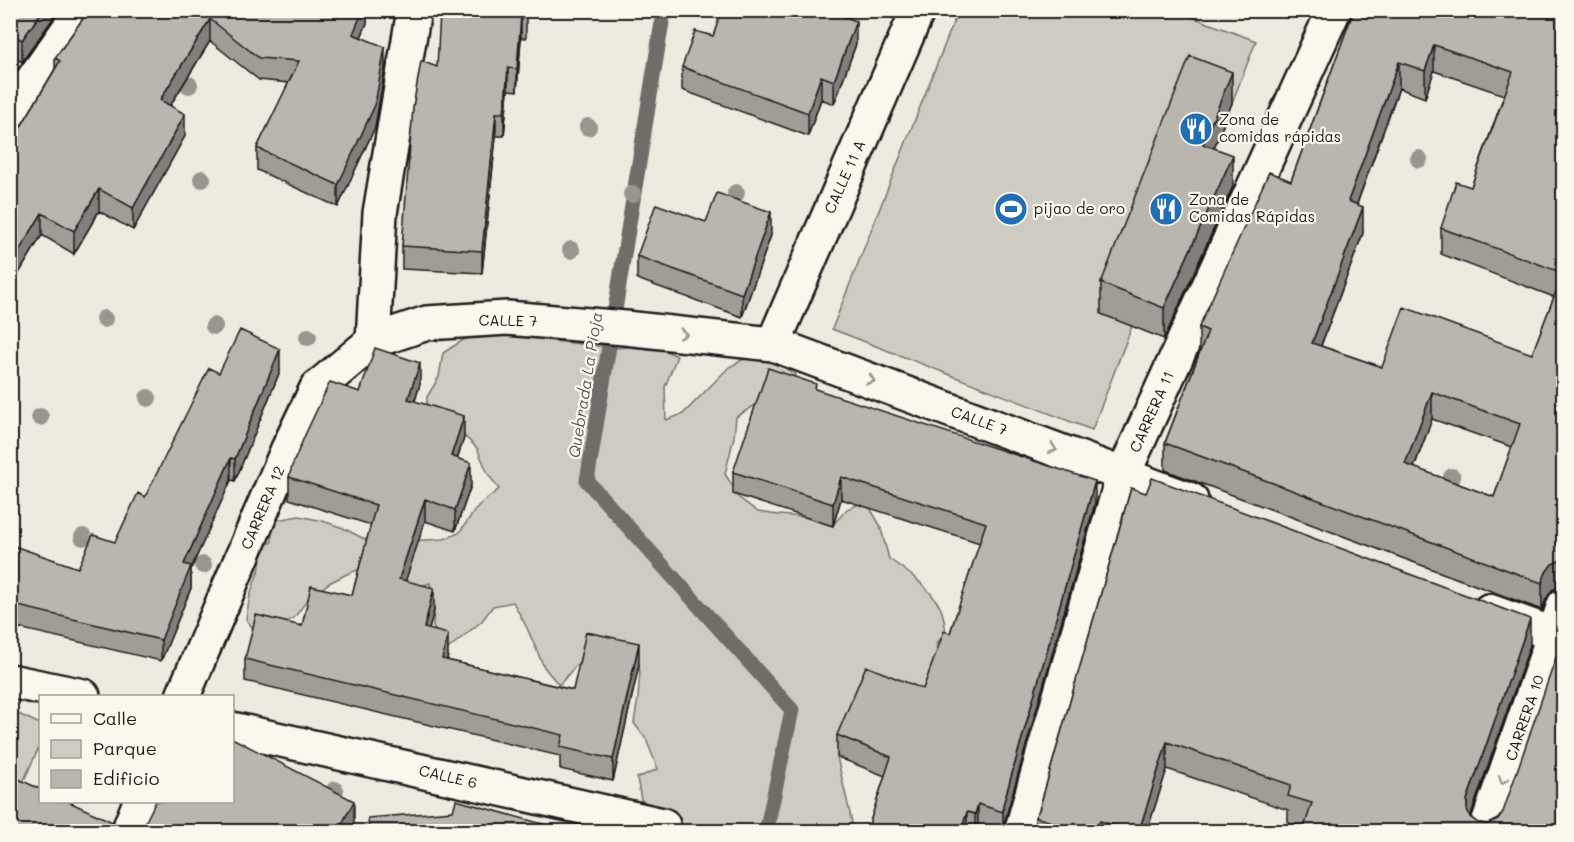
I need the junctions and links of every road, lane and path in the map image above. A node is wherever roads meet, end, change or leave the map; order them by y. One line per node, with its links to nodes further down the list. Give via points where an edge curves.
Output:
1 (82, 10): 5 (street)
2 (414, 10): 6 (street, via 380,213)
3 (918, 10): 7 (street, CALLE 11 A)
4 (1334, 10): 8 (street, CARRERA 11)
5 (10, 112)
6 (373, 341): 7 (street, CALLE 7, one-way to 7, via 427,323 507,318); 14 (street, CARRERA 12, via 317,388)
7 (772, 344): 8 (street, CALLE 7, one-way to 8)
8 (1123, 475): 9 (street, CALLE 7); 19 (street, CARRERA 11)
9 (1222, 512)
10 (1465, 602): 11 (street)
11 (1560, 626): 20 (street, CARRERA 10, one-way to 20)
12 (10, 681): 13 (street)
13 (78, 695)
14 (183, 695)
15 (234, 729): 17 (street, CALLE 6)
16 (139, 803): 18 (street)
17 (663, 825)
18 (128, 831)
19 (1021, 831)
20 (1485, 831)

